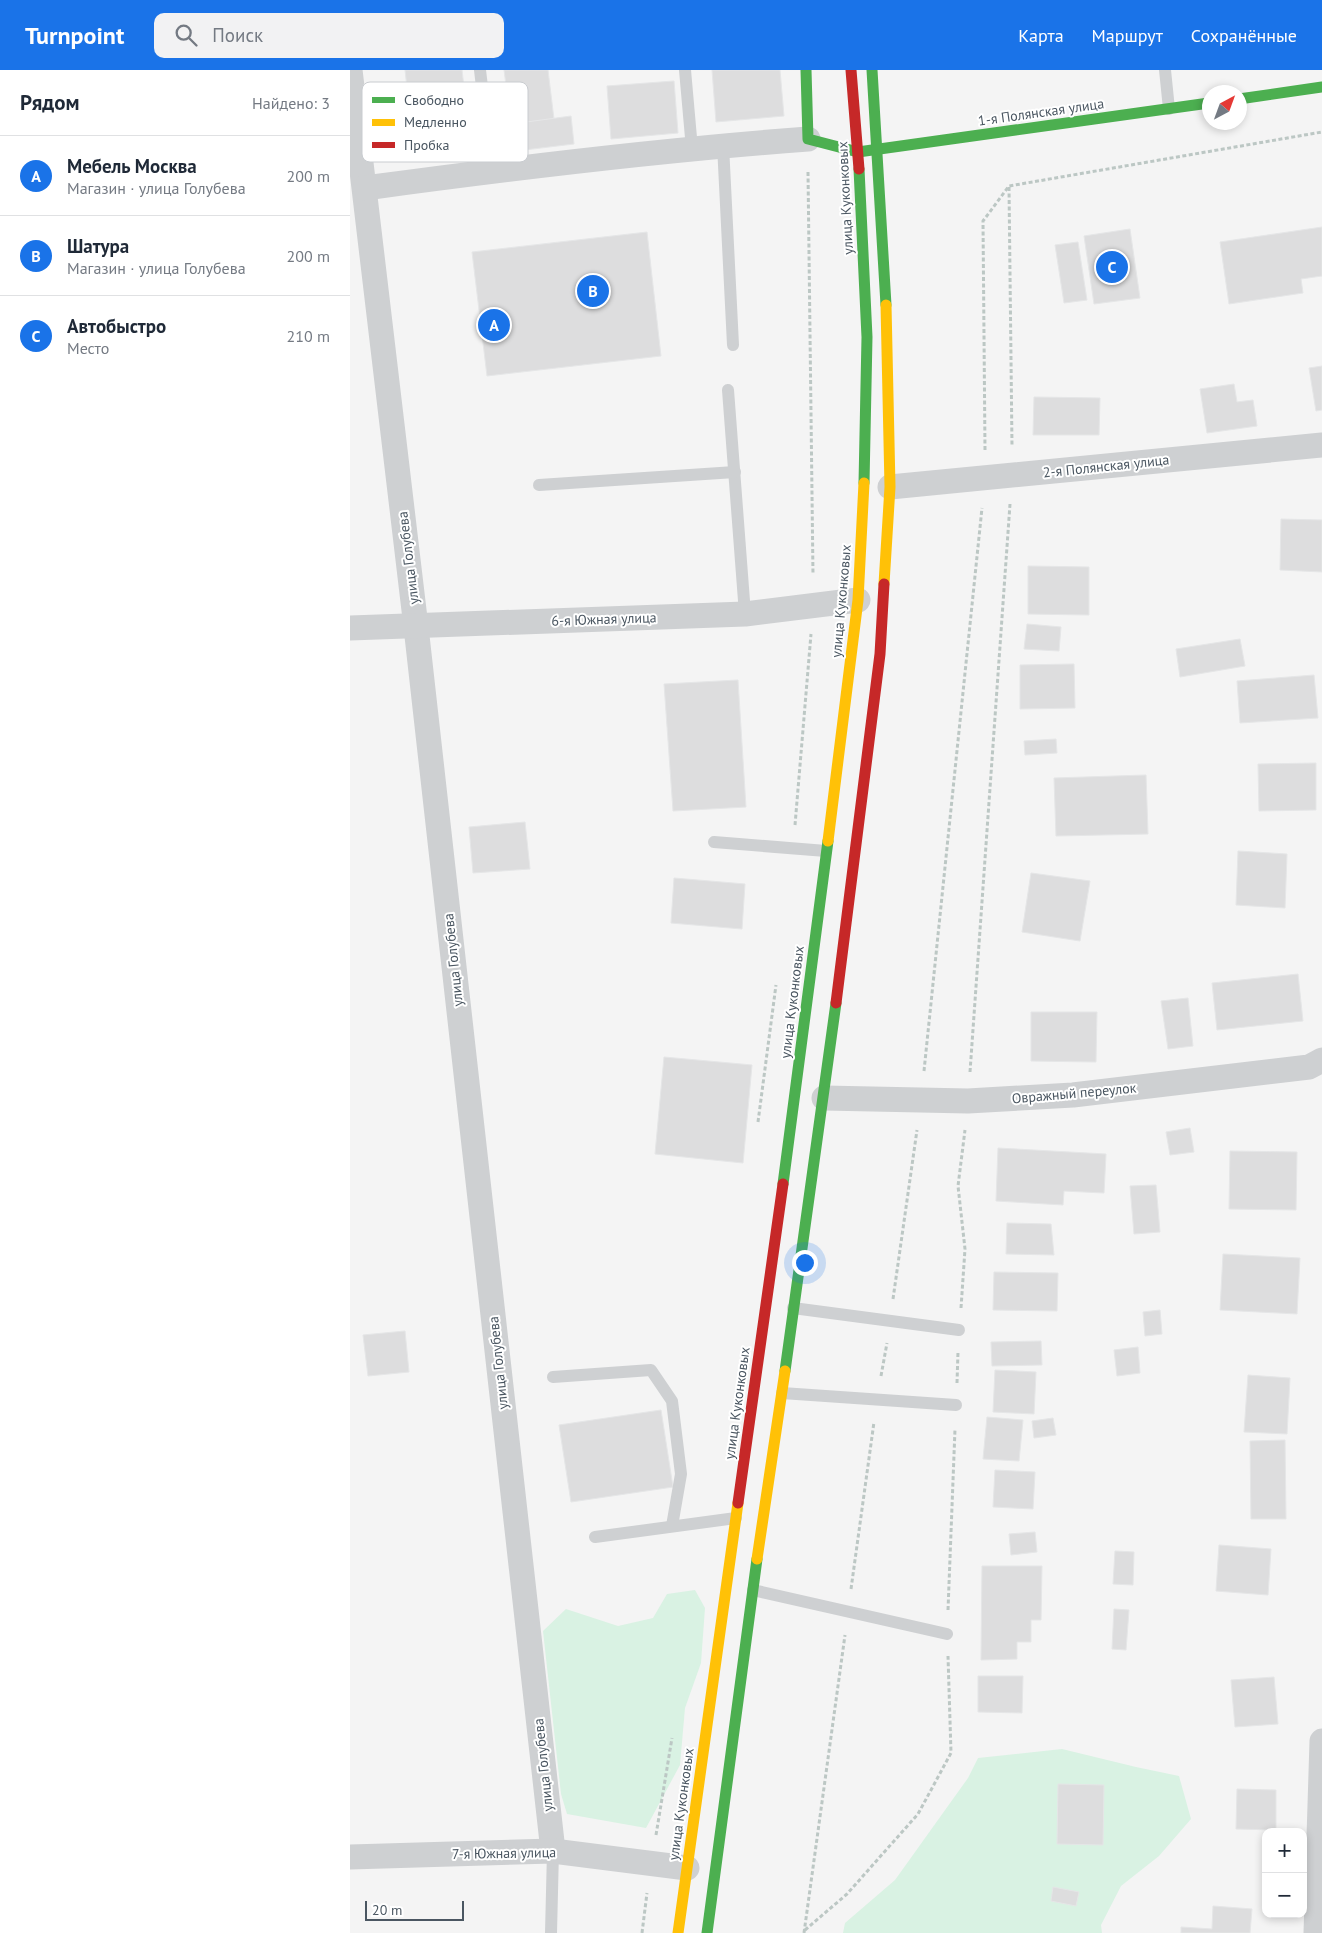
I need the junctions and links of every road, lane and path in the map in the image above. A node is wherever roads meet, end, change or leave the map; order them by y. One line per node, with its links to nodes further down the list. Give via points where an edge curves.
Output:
1 (350, 70): 20 (street, улица Голубева)
2 (685, 70): 14 (lane)
3 (806, 70): 12 (main road)
4 (851, 70): 16 (main road, улица Куконковых)
5 (872, 70): 15 (main road)
6 (1164, 70): 10 (lane)
7 (1322, 87): 8 (main road)
8 (1247, 98)
9 (1202, 104): 10 (main road, 1-я Полянская улица)
10 (1169, 109): 15 (main road, 1-я Полянская улица)
11 (1322, 132): 19 (path)
12 (808, 139): 13 (street); 16 (main road, 1-я Полянская улица); 30 (path)
13 (723, 145): 14 (street); 21 (lane)
14 (692, 149): 18 (street)
15 (878, 151): 16 (main road, 1-я Полянская улица); 28 (main road, via 888,336)
16 (858, 152): 29 (main road, улица Куконковых, via 867,337 864,500)
17 (491, 162): 18 (lane)
18 (492, 171): 20 (street)
19 (1010, 186): 25 (path); 26 (path, via 983,222)
20 (365, 188): 32 (street, улица Голубева)
21 (733, 344)
22 (728, 390): 24 (lane)
23 (1322, 446): 25 (street, 2-я Полянская улица)
24 (735, 472): 27 (lane); 31 (lane)
25 (1012, 475): 26 (street, 2-я Полянская улица); 41 (path)
26 (985, 478): 28 (street, 2-я Полянская улица); 40 (path)
27 (539, 485)
28 (890, 487): 39 (main road, via 880,654)
29 (858, 600): 30 (street, 6-я Южная улица); 36 (main road, улица Куконковых)
30 (813, 606): 31 (street, 6-я Южная улица); 35 (path)
31 (745, 614): 32 (street, 6-я Южная улица)
32 (416, 627): 33 (street, 6-я Южная улица); 58 (street, улица Голубева)
33 (350, 628)
34 (714, 842): 35 (lane)
35 (794, 848): 36 (lane)
36 (826, 851): 50 (main road, улица Куконковых, via 796,1094)
37 (777, 977): 42 (path)
38 (1322, 1060): 41 (street, Овражный переулок, via 1310,1066 1073,1095)
39 (824, 1098): 40 (street, Овражный переулок); 43 (main road)
40 (921, 1100): 41 (street, Овражный переулок); 44 (path)
41 (968, 1101): 45 (path, via 958,1186 965,1250)
42 (758, 1126)
43 (793, 1308): 44 (lane); 47 (main road)
44 (890, 1321): 45 (lane); 48 (path)
45 (959, 1330): 49 (path)
46 (553, 1376): 51 (lane, via 651,1370 672,1401 681,1474)
47 (782, 1393): 48 (lane); 53 (main road)
48 (877, 1399): 49 (lane); 54 (path)
49 (956, 1405): 55 (path)
50 (736, 1518): 51 (lane); 61 (main road, улица Куконковых)
51 (672, 1526): 52 (lane)
52 (595, 1536)
53 (753, 1590): 54 (lane); 66 (main road)
54 (848, 1612): 55 (lane); 62 (path)
55 (948, 1634): 62 (path, via 952,1753 918,1814 847,1894)
56 (672, 1737): 60 (path)
57 (1322, 1741): 67 (street)
58 (553, 1851): 59 (street, 7-я Южная улица); 60 (street, 7-я Южная улица); 63 (lane)
59 (350, 1857)
60 (651, 1864): 61 (street, 7-я Южная улица); 64 (path)
61 (687, 1868): 65 (main road, улица Куконковых)
62 (804, 1932)
63 (551, 1933)
64 (642, 1933)
65 (678, 1933)
66 (707, 1933)
67 (1316, 1933)

